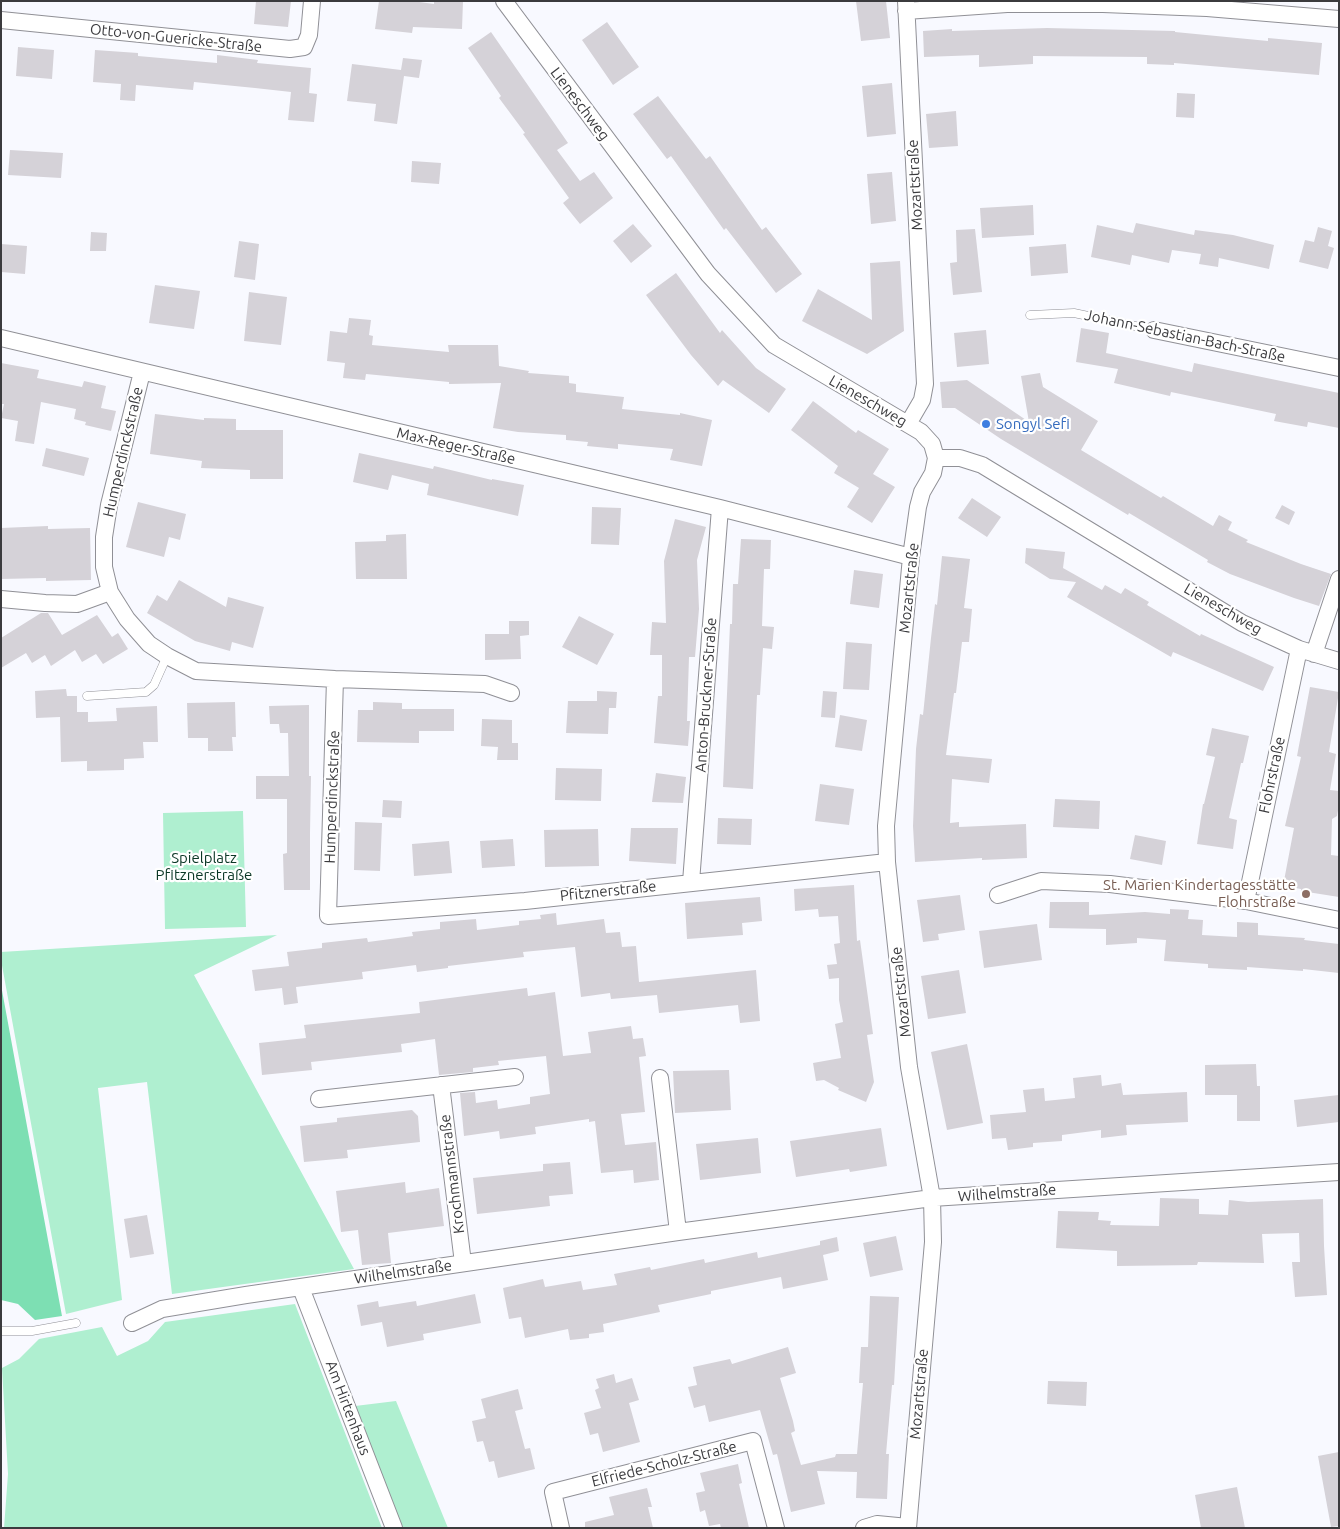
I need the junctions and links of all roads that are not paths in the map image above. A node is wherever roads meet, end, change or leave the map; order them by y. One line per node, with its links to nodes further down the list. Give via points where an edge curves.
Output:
1 (312, 1): 5 (street, Otto-von-Guericke-Straße, via 309,35 304,47 290,49)
2 (504, 1): 11 (street, Lieneschweg, via 708,274 774,345)
3 (906, 6): 4 (street, via 1103,4 1207,8); 11 (street, Mozartstraße, via 925,384 922,400)
4 (1339, 19)
5 (1, 20)
6 (1030, 315): 7 (lane, Johann-Sebastian-Bach-Straße, via 1074,313)
7 (1154, 330): 9 (street, Johann-Sebastian-Bach-Straße)
8 (1, 338): 10 (street, Max-Reger-Straße)
9 (1339, 368)
10 (142, 372): 13 (street, Max-Reger-Straße); 16 (street, Humperdinckstraße, via 104,537 104,567)
11 (908, 424): 12 (street, Lieneschweg, via 932,444)
12 (936, 458): 14 (street, Mozartstraße, via 918,507); 18 (street, Lieneschweg, via 960,458 982,465 1242,623)
13 (720, 508): 14 (street, Max-Reger-Straße); 25 (street, Anton-Bruckner-Straße)
14 (911, 557): 24 (street, Mozartstraße, via 886,826)
15 (1339, 579): 18 (street, Flohrstraße)
16 (110, 592): 17 (street, via 78,604); 19 (street, Humperdinckstraße, via 132,625 149,644)
17 (1, 599)
18 (1307, 652): 20 (street, Lieneschweg); 27 (street, Flohrstraße)
19 (167, 656): 21 (street, Humperdinckstraße, via 196,671); 23 (lane, via 154,686 146,692)
20 (1339, 661)
21 (336, 679): 22 (street, Humperdinckstraße, via 485,684); 28 (street, Humperdinckstraße)
22 (512, 693)
23 (87, 696)
24 (887, 862): 25 (street, Pfitznerstraße); 35 (street, Mozartstraße, via 909,1067)
25 (691, 882): 28 (street, Pfitznerstraße, via 525,901)
26 (998, 895): 27 (street, via 1041,881 1110,884)
27 (1246, 901): 29 (street)
28 (328, 916)
29 (1339, 920)
30 (515, 1077): 32 (street)
31 (660, 1078): 36 (street)
32 (441, 1085): 33 (street); 37 (street, Krochmannstraße)
33 (319, 1099)
34 (1339, 1172): 35 (street, Wilhelmstraße)
35 (932, 1198): 36 (street, Wilhelmstraße); 42 (street, Mozartstraße, via 932,1242)
36 (678, 1232): 37 (street, Wilhelmstraße)
37 (463, 1263): 38 (street, Wilhelmstraße)
38 (301, 1288): 39 (street, Wilhelmstraße, via 162,1309); 43 (street, Am Hirtenhaus)
39 (132, 1323)
40 (76, 1324): 41 (lane, via 32,1332)
41 (1, 1331)
42 (908, 1527): 46 (street, via 877,1524)
43 (394, 1528)
44 (561, 1528): 45 (street, Elfriede-Scholz-Straße, via 552,1492 753,1441)
45 (776, 1528)
46 (864, 1528)

